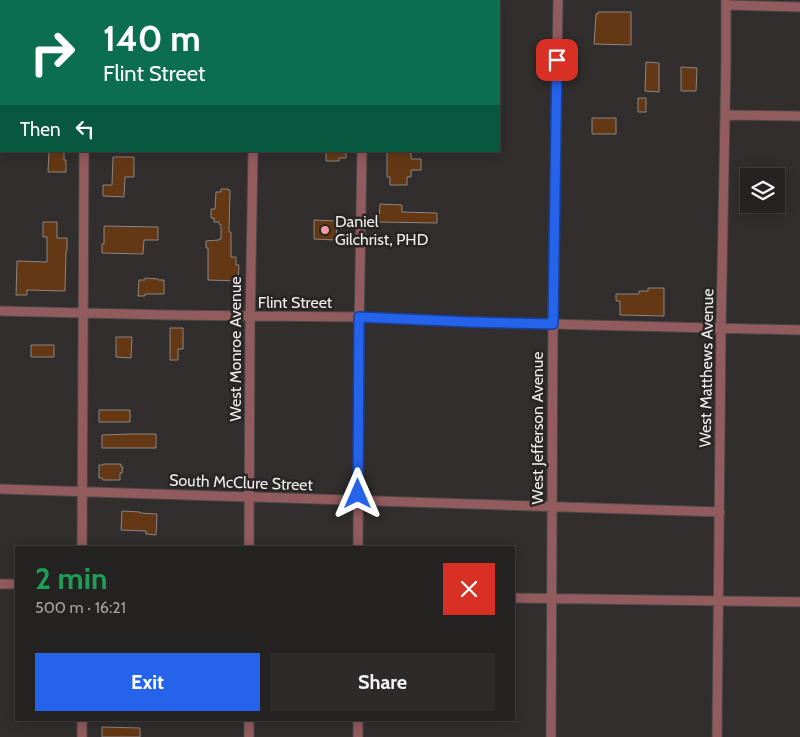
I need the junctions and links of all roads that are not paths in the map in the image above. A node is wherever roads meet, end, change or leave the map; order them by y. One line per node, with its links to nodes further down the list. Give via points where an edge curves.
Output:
1 (558, 0): 13 (street, West Jefferson Avenue)
2 (726, 2): 3 (street); 4 (street, West Matthews Avenue)
3 (800, 7)
4 (725, 115): 5 (street); 14 (street, West Matthews Avenue)
5 (800, 116)
6 (84, 152): 10 (street)
7 (253, 152): 11 (street, West Monroe Avenue)
8 (362, 152): 12 (street)
9 (0, 311): 10 (street, Flint Street)
10 (83, 313): 11 (street, Flint Street); 17 (street)
11 (250, 317): 12 (street, Flint Street); 18 (street, West Monroe Avenue)
12 (359, 317): 13 (street, Flint Street); 19 (street)
13 (553, 324): 14 (street, Flint Street); 20 (street, West Jefferson Avenue)
14 (721, 328): 15 (street, Flint Street); 21 (street, West Matthews Avenue)
15 (800, 330)
16 (0, 489): 17 (street, South McClure Street)
17 (82, 492): 18 (street, South McClure Street); 22 (street)
18 (249, 497): 19 (street, South McClure Street); 23 (street, West Monroe Avenue)
19 (358, 501): 20 (street, South McClure Street); 24 (street)
20 (552, 506): 21 (street, South McClure Street); 28 (street, West Jefferson Avenue)
21 (720, 512): 29 (street, West Matthews Avenue)
22 (82, 546)
23 (249, 546)
24 (358, 546)
25 (0, 584): 26 (street)
26 (15, 584)
27 (515, 598): 28 (street)
28 (552, 599): 29 (street); 37 (street, West Jefferson Avenue)
29 (719, 601): 30 (street); 38 (street, West Matthews Avenue)
30 (800, 602)
31 (82, 721): 34 (street)
32 (249, 721): 35 (street)
33 (358, 721): 36 (street)
34 (82, 737)
35 (249, 737)
36 (358, 737)
37 (551, 737)
38 (717, 737)

